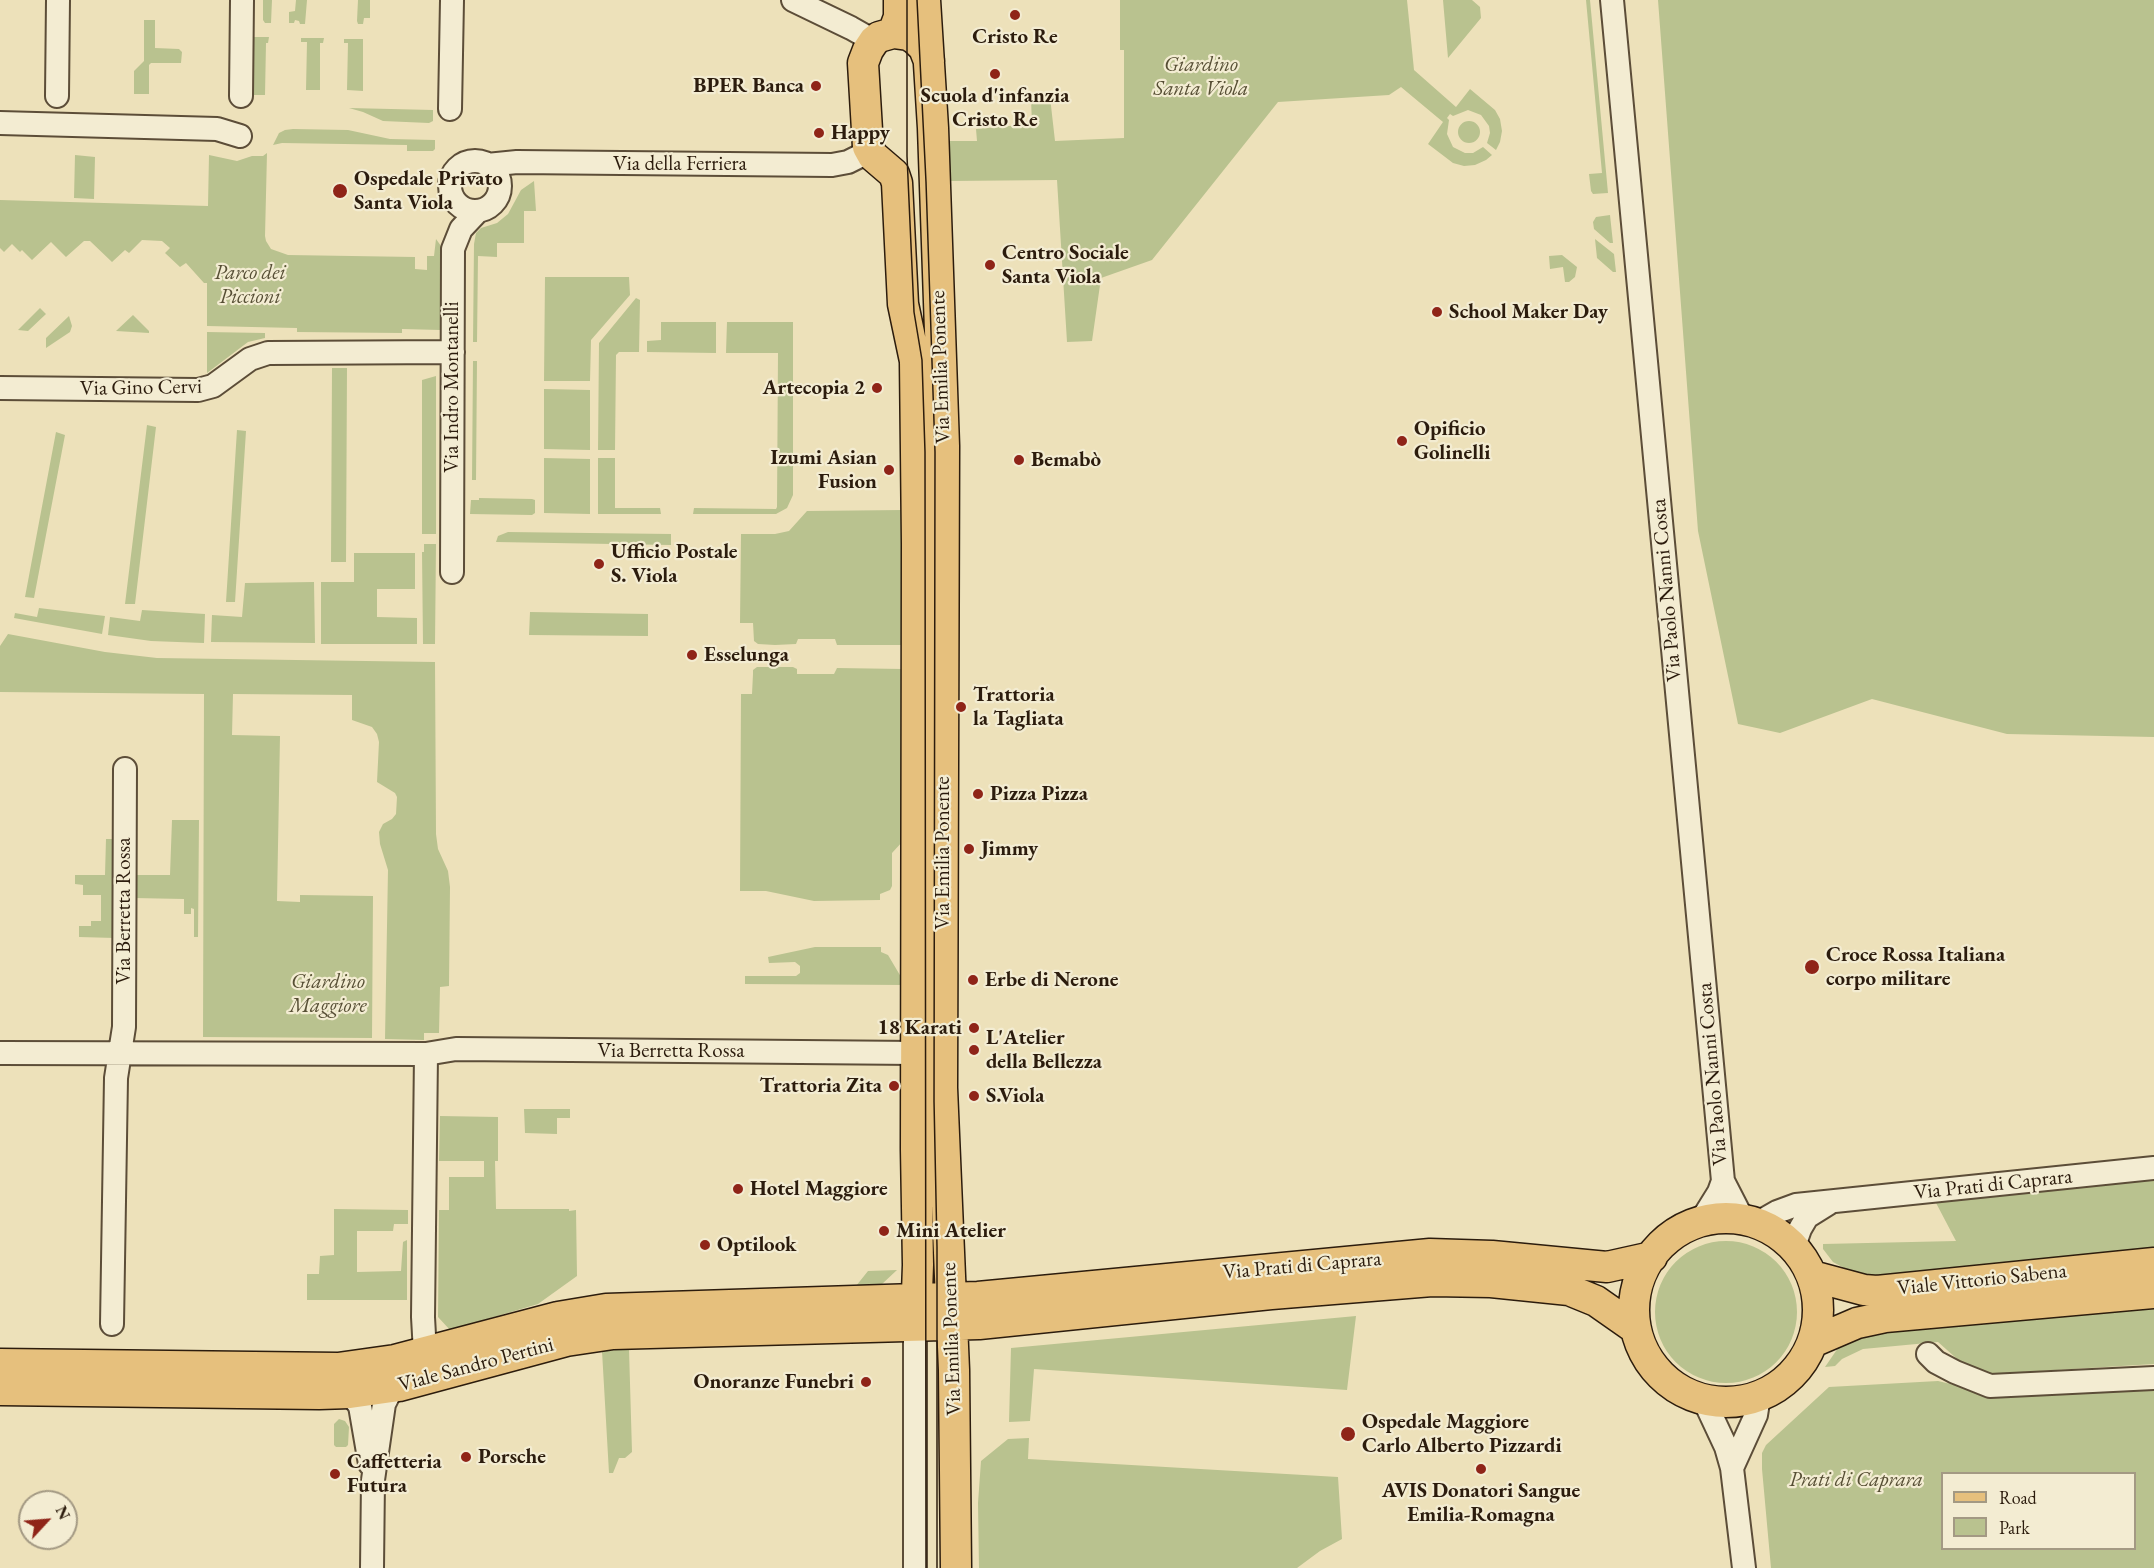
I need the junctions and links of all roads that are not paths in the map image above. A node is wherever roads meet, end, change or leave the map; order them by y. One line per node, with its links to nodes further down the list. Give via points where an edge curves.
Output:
1 (58, 0): 10 (street)
2 (242, 0): 11 (street)
3 (452, 0): 12 (street)
4 (793, 0): 8 (street, via 851,28)
5 (899, 0): 8 (main road, Via Emilia Ponente, via 899,17)
6 (925, 0): 9 (main road, Via Emilia Ponente)
7 (1612, 0): 32 (street, Via Paolo Nanni Costa)
8 (884, 37): 9 (main road, via 908,35 924,48); 16 (main road, Via Emilia Ponente, via 868,50 863,63 867,141)
9 (929, 61): 15 (main road, Via Emilia Ponente)
10 (57, 96)
11 (241, 96)
12 (450, 109)
13 (0, 123): 14 (street, via 217,129)
14 (240, 136)
15 (933, 138): 16 (main road, via 928,156 920,163 902,169); 41 (main road, Via Emilia Ponente, via 944,446 942,1088)
16 (879, 159): 17 (street, Via della Ferriera, via 832,165); 29 (main road, Via Emilia Ponente, via 897,183 903,304 915,361)
17 (539, 163): 18 (street, Via della Ferriera); 19 (street, via 514,176)
18 (487, 165): 19 (street, via 497,176); 20 (street, Via della Ferriera, via 472,162 458,168 450,183)
19 (500, 189): 21 (street, via 493,204)
20 (454, 200): 21 (street, via 465,209); 22 (street, Via della Ferriera, via 450,220)
21 (478, 211): 22 (street, Via Indro Montanelli, via 461,229)
22 (453, 249): 23 (street, Via Indro Montanelli)
23 (453, 352): 24 (street, Via Gino Cervi, via 268,353 250,359 213,386 198,390); 25 (street, Via Indro Montanelli)
24 (0, 388)
25 (452, 572)
26 (125, 769): 28 (street, Via Berretta Rossa, via 124,1027)
27 (0, 1053): 28 (street, Via Berretta Rossa)
28 (120, 1053): 30 (street, Via Berretta Rossa); 43 (street, Via Berretta Rossa, via 116,1078)
29 (916, 1053): 30 (street, Via Berretta Rossa, via 456,1049); 42 (main road, Via Emilia Ponente)
30 (426, 1054): 46 (street)
31 (2154, 1168): 33 (street, Via Prati di Caprara)
32 (1723, 1181): 34 (street, Via Paolo Nanni Costa); 35 (street, Via Paolo Nanni Costa)
33 (1832, 1201): 35 (street, Via Prati di Caprara, via 1796,1205); 36 (street, Via Prati di Caprara, via 1807,1217)
34 (1701, 1221): 35 (main road, via 1733,1218); 37 (main road, via 1683,1228)
35 (1749, 1222): 36 (main road, via 1777,1234)
36 (1793, 1249): 39 (main road)
37 (1652, 1257): 41 (main road, Via Prati di Caprara, via 1607,1267 1430,1254); 44 (main road, via 1633,1302)
38 (2154, 1263): 39 (main road, Viale Vittorio Sabena, via 1877,1291)
39 (1812, 1276): 45 (main road, via 1818,1303)
40 (2154, 1293): 45 (main road, Viale Vittorio Sabena, via 1885,1317 1842,1328)
41 (951, 1311): 42 (main road, Viale Sandro Pertini); 44 (main road, Via Prati di Caprara, via 1259,1295 1432,1281 1491,1282 1569,1290 1596,1301); 59 (main road, Via Emilia Ponente)
42 (916, 1313): 46 (main road, Viale Sandro Pertini, via 606,1309 558,1317); 50 (main road, Viale Sandro Pertini, via 613,1334 566,1341); 58 (street, Via Emilia Ponente)
43 (112, 1324)
44 (1636, 1329): 54 (main road, via 1664,1377 1689,1395)
45 (1815, 1341): 53 (main road, via 1795,1373)
46 (425, 1353): 48 (main road, Viale Sandro Pertini, via 382,1363 320,1368)
47 (1928, 1354): 49 (street, via 1954,1372 1990,1386)
48 (0, 1364)
49 (2154, 1378)
50 (392, 1388): 52 (main road, Viale Sandro Pertini); 56 (street, via 384,1404)
51 (0, 1390): 52 (main road, Viale Sandro Pertini)
52 (350, 1393): 56 (street, via 360,1406)
53 (1759, 1396): 54 (main road); 55 (street, via 1756,1415)
54 (1704, 1400): 55 (street)
55 (1732, 1468): 60 (street)
56 (373, 1480): 57 (street)
57 (372, 1568)
58 (915, 1568)
59 (956, 1568)
60 (1744, 1568)

